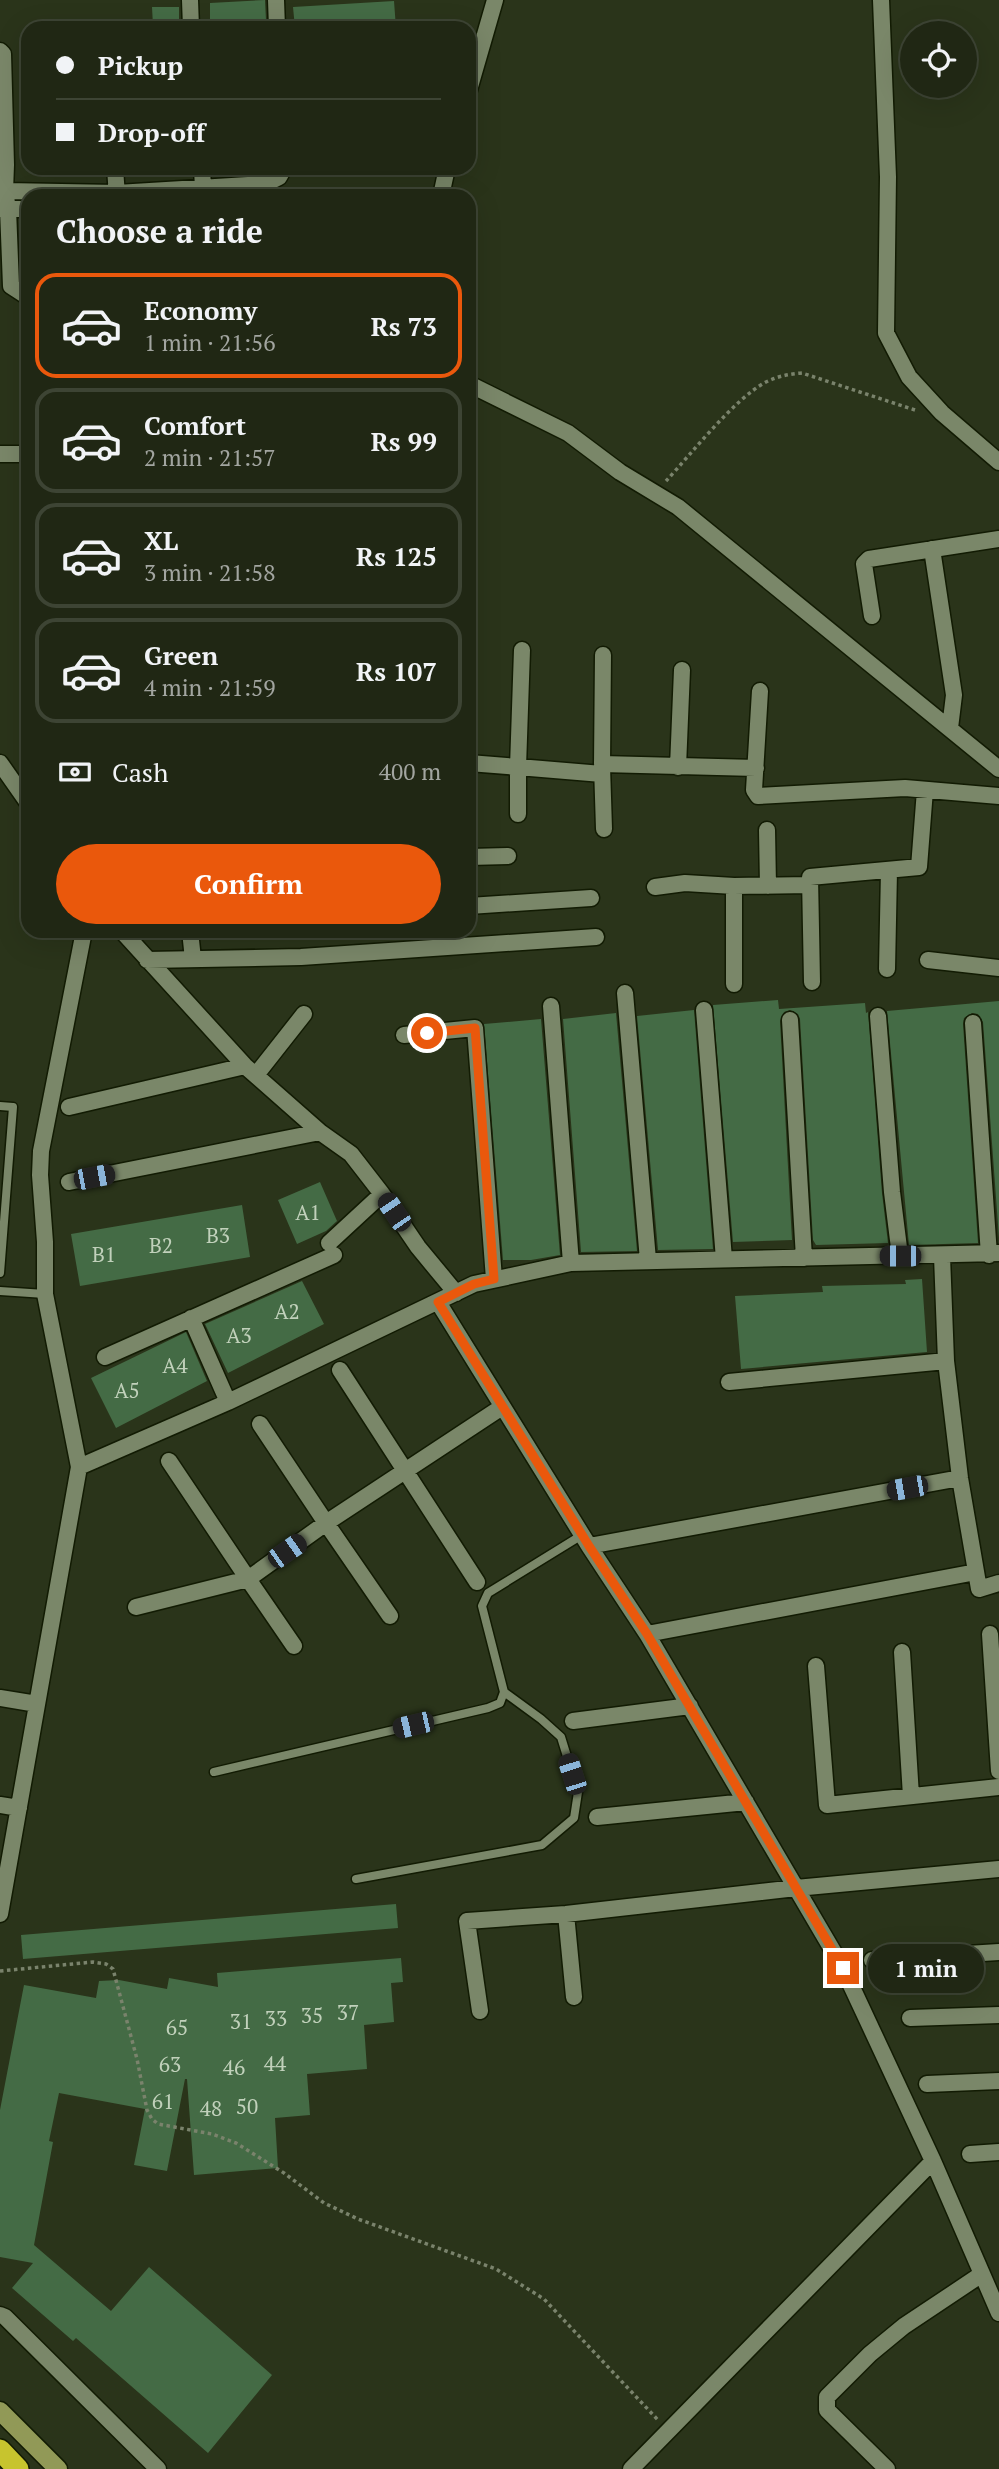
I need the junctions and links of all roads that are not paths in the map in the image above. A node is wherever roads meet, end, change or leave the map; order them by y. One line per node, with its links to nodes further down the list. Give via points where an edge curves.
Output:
1 (190, 0): 5 (street)
2 (276, 0): 6 (street)
3 (495, 0): 8 (street)
4 (881, 0): 22 (street, via 888,177 886,333 909,377)
5 (191, 21)
6 (278, 21)
7 (0, 51): 9 (street)
8 (476, 66)
9 (2, 113): 10 (street)
10 (3, 164): 15 (street)
11 (202, 175): 13 (street)
12 (280, 175): 13 (street, via 265,184)
13 (203, 188): 14 (street)
14 (189, 189)
15 (5, 191): 16 (street); 17 (street)
16 (21, 191)
17 (4, 209): 18 (street)
18 (6, 286)
19 (476, 387): 30 (street, via 568,433 678,507)
20 (0, 454): 21 (street)
21 (21, 454)
22 (999, 462)
23 (999, 539): 24 (street)
24 (932, 550): 25 (street, via 866,561); 30 (street, via 954,695)
25 (872, 616)
26 (522, 650): 33 (street)
27 (603, 655): 36 (street)
28 (682, 670): 34 (street)
29 (760, 691): 35 (street)
30 (950, 728): 37 (street)
31 (0, 764): 39 (street)
32 (476, 764): 33 (street)
33 (518, 767): 36 (street); 41 (street)
34 (678, 767): 35 (street); 36 (street)
35 (756, 768): 38 (street, via 754,790 758,796)
36 (602, 769): 42 (street)
37 (999, 769)
38 (925, 790): 40 (street); 46 (street, via 921,864 916,869)
39 (21, 793)
40 (999, 796)
41 (518, 814)
42 (604, 829)
43 (767, 830): 49 (street)
44 (508, 856): 45 (street)
45 (476, 857)
46 (889, 871): 47 (street, via 810,877); 61 (street)
47 (810, 885): 49 (street); 62 (street)
48 (734, 886): 49 (street); 50 (street, via 685,883); 63 (street)
49 (768, 886)
50 (655, 887)
51 (592, 898): 52 (street)
52 (476, 906)
53 (596, 937): 57 (street, via 301,957)
54 (83, 938): 89 (street, via 41,1152)
55 (128, 938): 58 (street)
56 (191, 938): 57 (street)
57 (193, 959): 58 (street)
58 (148, 960): 72 (street)
59 (928, 960): 60 (street)
60 (999, 968)
61 (887, 969)
62 (812, 982)
63 (734, 984)
64 (625, 993): 83 (street)
65 (551, 1006): 84 (street)
66 (704, 1010): 82 (street)
67 (304, 1014): 72 (street)
68 (878, 1016): 79 (street)
69 (790, 1020): 81 (street)
70 (972, 1023): 78 (street)
71 (404, 1035): 86 (street, via 475,1028)
72 (250, 1070): 74 (street); 75 (street)
73 (0, 1106): 85 (lane, via 13,1107)
74 (69, 1107)
75 (320, 1132): 76 (street); 77 (street, via 351,1154)
76 (69, 1182)
77 (382, 1194): 88 (street); 91 (street, via 332,1249)
78 (994, 1254): 80 (street)
79 (900, 1256): 80 (street); 81 (street)
80 (942, 1256): 93 (street)
81 (804, 1258): 82 (street)
82 (724, 1259): 83 (street)
83 (648, 1260): 84 (street)
84 (572, 1263): 86 (street)
85 (0, 1273)
86 (494, 1279): 88 (street)
87 (0, 1291): 89 (lane)
88 (456, 1293): 90 (street)
89 (45, 1294): 100 (street)
90 (438, 1302): 96 (street); 97 (street)
91 (191, 1318): 92 (street); 96 (street)
92 (106, 1357)
93 (946, 1361): 95 (street); 102 (street)
94 (340, 1370): 101 (street)
95 (729, 1382)
96 (228, 1402): 100 (street)
97 (502, 1407): 101 (street); 104 (street)
98 (260, 1424): 103 (street)
99 (169, 1461): 106 (street)
100 (79, 1467): 118 (street)
101 (406, 1471): 103 (street); 107 (street)
102 (960, 1478): 104 (street); 105 (street)
103 (327, 1523): 106 (street); 110 (street)
104 (585, 1540): 111 (street); 116 (lane, via 484,1599)
105 (976, 1572): 108 (street, via 979,1589); 111 (street)
106 (248, 1579): 109 (street); 113 (street)
107 (477, 1582)
108 (999, 1583)
109 (136, 1607)
110 (390, 1616)
111 (647, 1634): 119 (street)
112 (990, 1634): 121 (street)
113 (294, 1646)
114 (902, 1652): 124 (street)
115 (816, 1666): 124 (street, via 827,1805)
116 (504, 1692): 122 (lane, via 500,1703 488,1707); 130 (lane, via 561,1737 578,1792 574,1818 542,1845)
117 (0, 1698): 118 (street)
118 (37, 1704): 127 (street)
119 (690, 1706): 120 (street); 125 (street)
120 (573, 1721)
121 (999, 1771)
122 (214, 1772)
123 (999, 1787): 124 (street)
124 (911, 1796)
125 (746, 1802): 128 (street); 131 (street)
126 (0, 1805): 127 (street)
127 (19, 1808): 132 (street)
128 (597, 1817)
129 (999, 1869): 131 (street)
130 (356, 1879)
131 (796, 1888): 134 (street); 145 (street, via 843,1968)
132 (2, 1892): 133 (street)
133 (0, 1914)
134 (566, 1914): 137 (street); 138 (street, via 467,1921)
135 (999, 1952): 136 (street)
136 (872, 1960)
137 (574, 1997)
138 (480, 2011)
139 (999, 2015): 140 (street)
140 (910, 2018)
141 (999, 2081): 142 (street)
142 (927, 2084)
143 (999, 2152): 144 (street)
144 (970, 2154)
145 (933, 2161): 146 (street); 154 (street)
146 (982, 2274): 147 (street); 155 (street, via 904,2326 827,2397 827,2410)
147 (999, 2313)
148 (0, 2315): 153 (street)
149 (0, 2411): 152 (street)
150 (0, 2449): 151 (highway)
151 (18, 2469)
152 (58, 2469)
153 (158, 2469)
154 (631, 2469)
155 (887, 2469)

